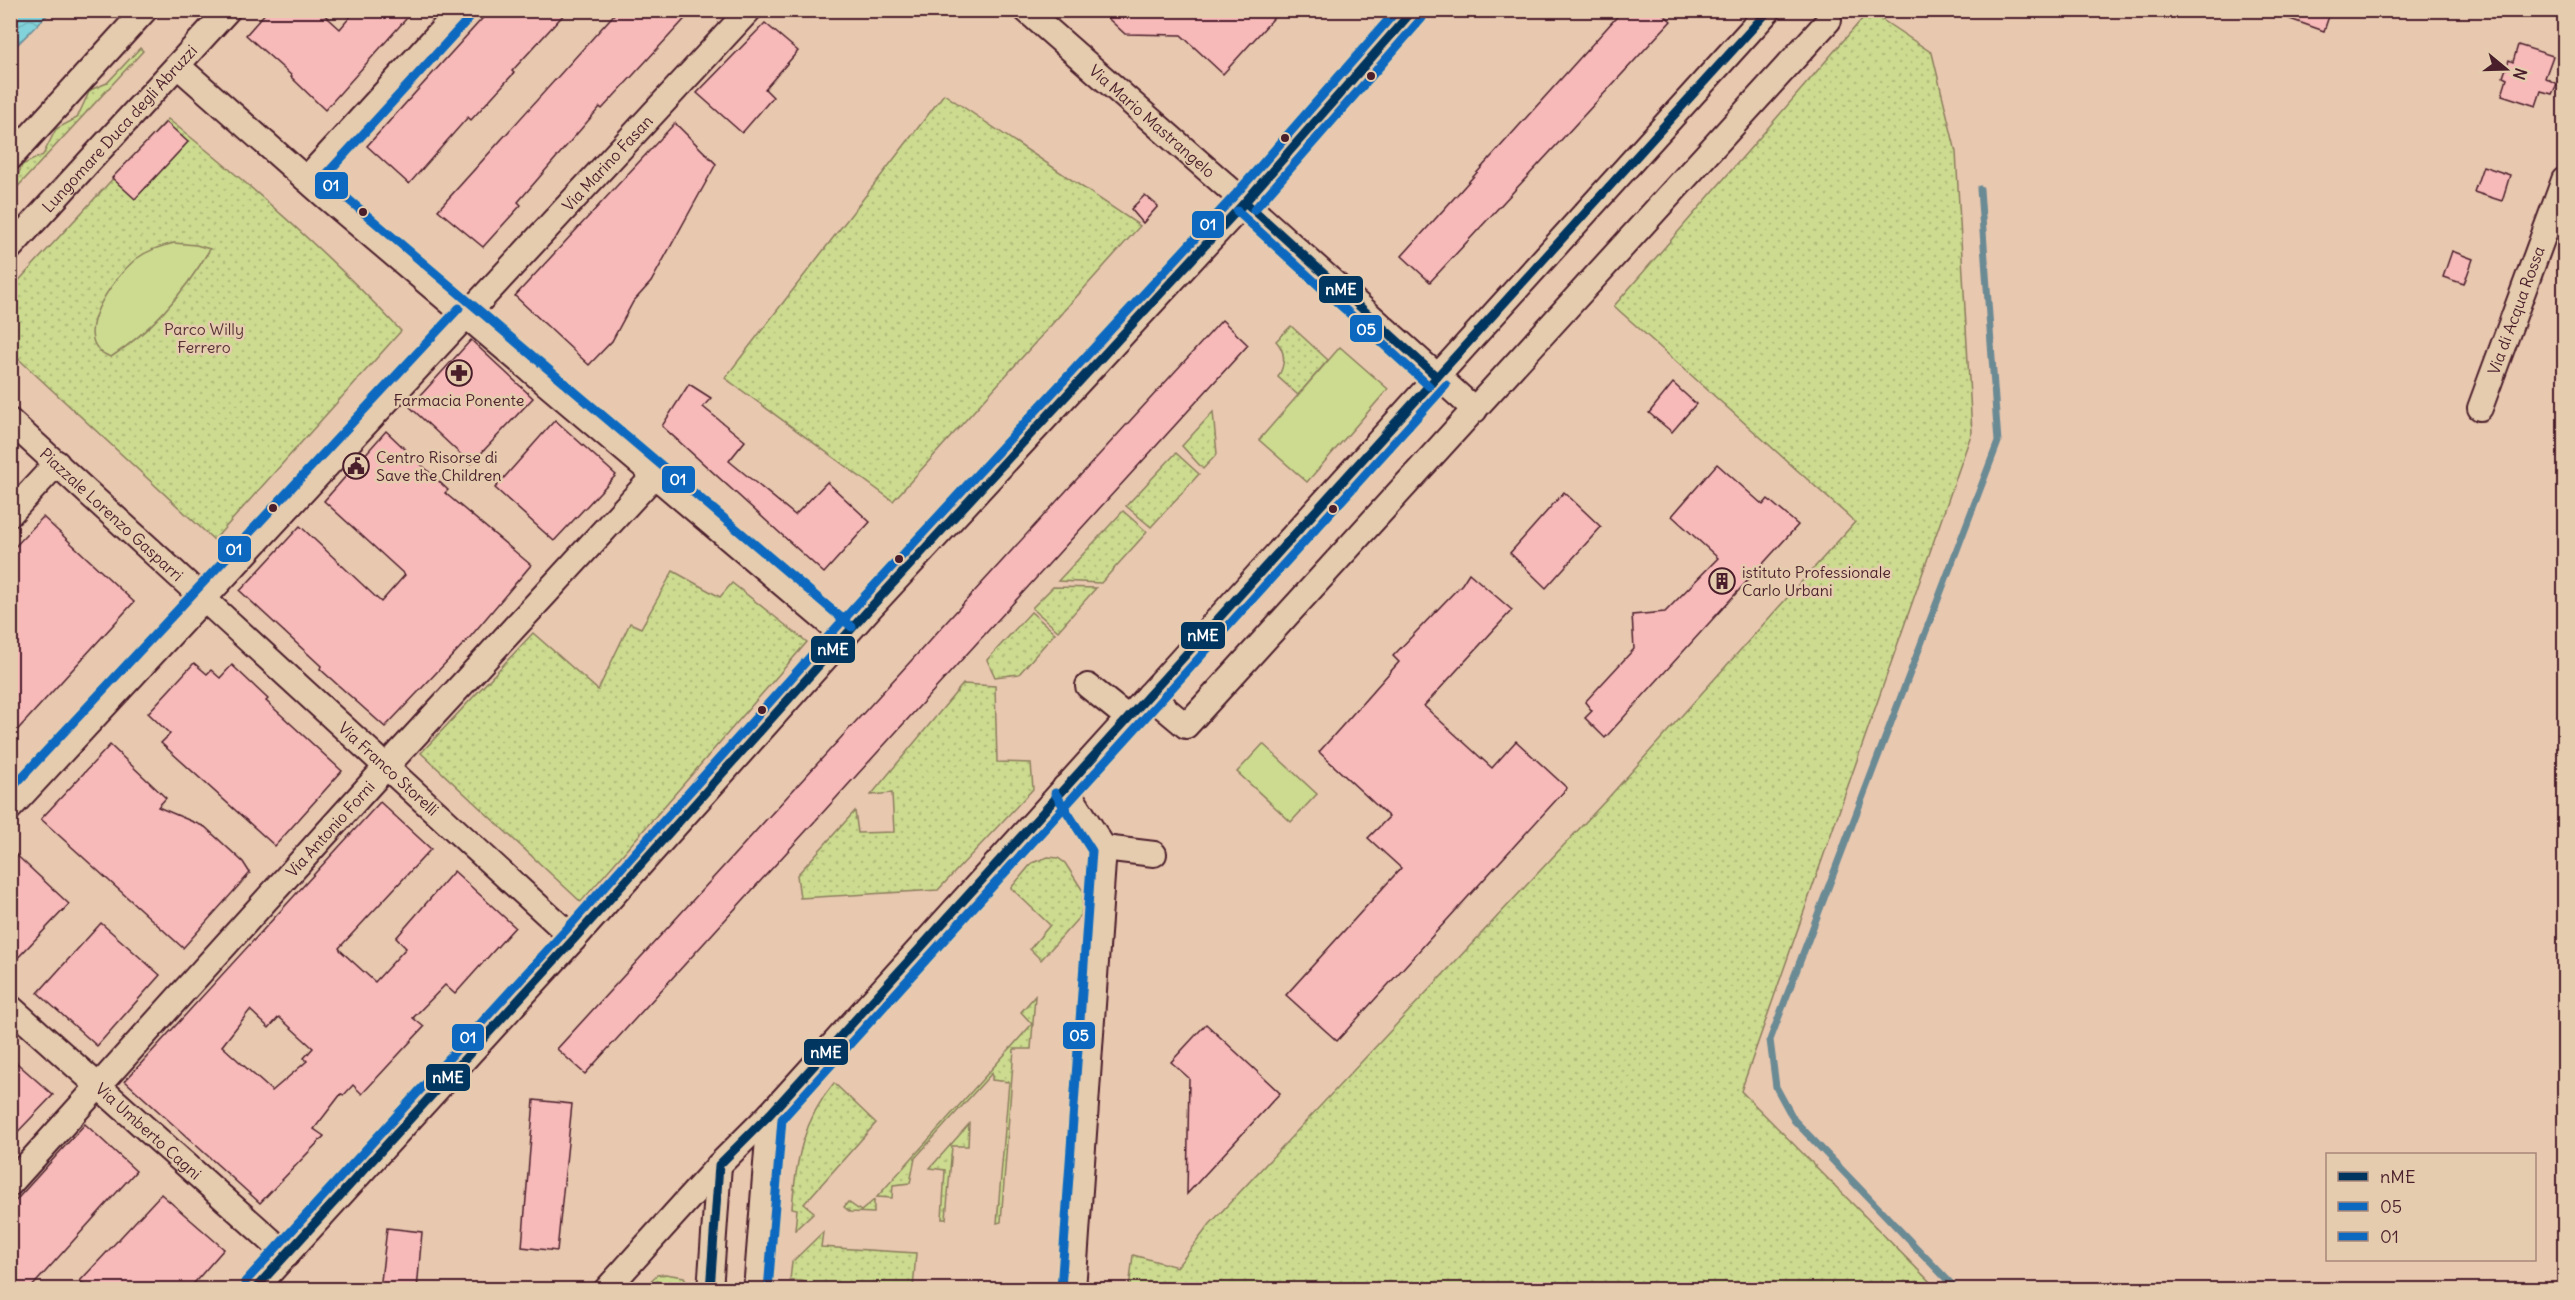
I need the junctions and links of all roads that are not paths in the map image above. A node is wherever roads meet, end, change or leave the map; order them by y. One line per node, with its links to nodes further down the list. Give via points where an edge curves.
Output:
1 (145, 10): 10 (street)
2 (228, 10): 9 (street, Lungomare Duca degli Abruzzi)
3 (460, 10): 11 (street)
4 (749, 10): 15 (street, Via Marino Fasan)
5 (1026, 10): 13 (street, Via Mario Mastrangelo)
6 (1413, 10): 13 (street)
7 (1769, 10): 16 (street)
8 (1829, 20): 18 (street)
9 (178, 66): 11 (street); 14 (street, Lungomare Duca degli Abruzzi)
10 (10, 158)
11 (306, 179): 15 (street)
12 (2565, 180): 17 (street, Via di Acqua Rossa)
13 (1245, 202): 16 (street, Via Mario Mastrangelo); 24 (street)
14 (10, 248)
15 (468, 316): 21 (street); 23 (street)
16 (1437, 377): 18 (street, Via Mario Mastrangelo); 26 (street)
17 (2480, 408)
18 (1475, 410): 26 (street, via 1186,726)
19 (10, 421): 20 (street, Piazzale Lorenzo Gasparri)
20 (57, 463): 22 (street); 23 (street, Piazzale Lorenzo Gasparri)
21 (654, 476): 24 (street); 28 (street, Via Antonio Forni)
22 (10, 514)
23 (205, 598): 28 (street, Via Franco Storelli); 30 (street)
24 (844, 636): 33 (street)
25 (1088, 686): 27 (street)
26 (1149, 695): 27 (street)
27 (1128, 718): 29 (street)
28 (386, 767): 33 (street, Via Franco Storelli); 35 (street, Via Antonio Forni)
29 (1065, 787): 31 (street); 36 (street)
30 (10, 808)
31 (1104, 848): 32 (street); 44 (street)
32 (1154, 854)
33 (574, 939): 39 (street)
34 (10, 1007): 35 (street, Via Umberto Cagni)
35 (98, 1087): 38 (street, Via Antonio Forni); 39 (street, Via Umberto Cagni)
36 (770, 1114): 37 (street); 43 (street)
37 (719, 1165): 41 (street); 42 (street)
38 (10, 1184)
39 (287, 1255): 40 (street)
40 (254, 1290)
41 (606, 1290)
42 (710, 1290)
43 (756, 1290)
44 (1072, 1290)

